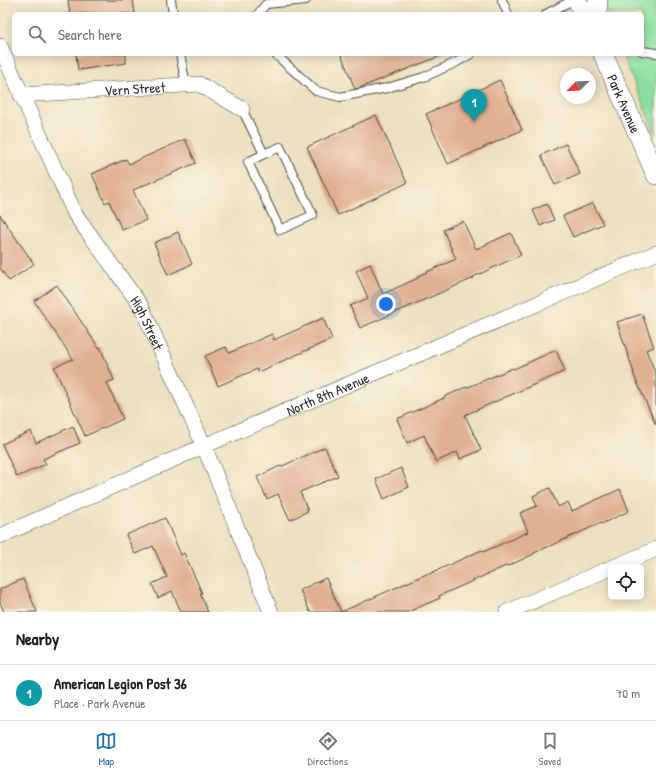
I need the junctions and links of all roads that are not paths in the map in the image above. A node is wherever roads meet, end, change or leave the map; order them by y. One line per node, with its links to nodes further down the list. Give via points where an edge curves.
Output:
1 (171, 0): 7 (lane)
2 (306, 0): 8 (lane, via 266,4)
3 (502, 0): 9 (lane)
4 (573, 0): 10 (lane)
5 (577, 0): 11 (street)
6 (598, 0): 12 (street)
7 (173, 12)
8 (260, 12)
9 (507, 12)
10 (550, 12)
11 (583, 12)
12 (597, 12)
13 (0, 46): 21 (street, High Street)
14 (644, 51): 15 (lane)
15 (656, 53)
16 (180, 56): 20 (lane)
17 (277, 56): 18 (lane, via 316,91 340,97 387,88 424,77)
18 (468, 56)
19 (604, 56): 24 (street, Park Avenue)
20 (186, 85): 21 (street, Vern Street); 22 (street, Vern Street, via 199,84)
21 (21, 95): 26 (street, High Street, via 75,214 141,306)
22 (242, 109): 23 (lane)
23 (264, 154): 23 (lane, via 280,147 312,215 280,230 248,162)
24 (656, 175)
25 (656, 253): 26 (street, North 8th Avenue)
26 (204, 446): 27 (street, North 8th Avenue); 31 (street, High Street)
27 (0, 536)
28 (656, 549): 29 (street)
29 (621, 564)
30 (608, 570): 32 (street)
31 (271, 612)
32 (506, 612)

